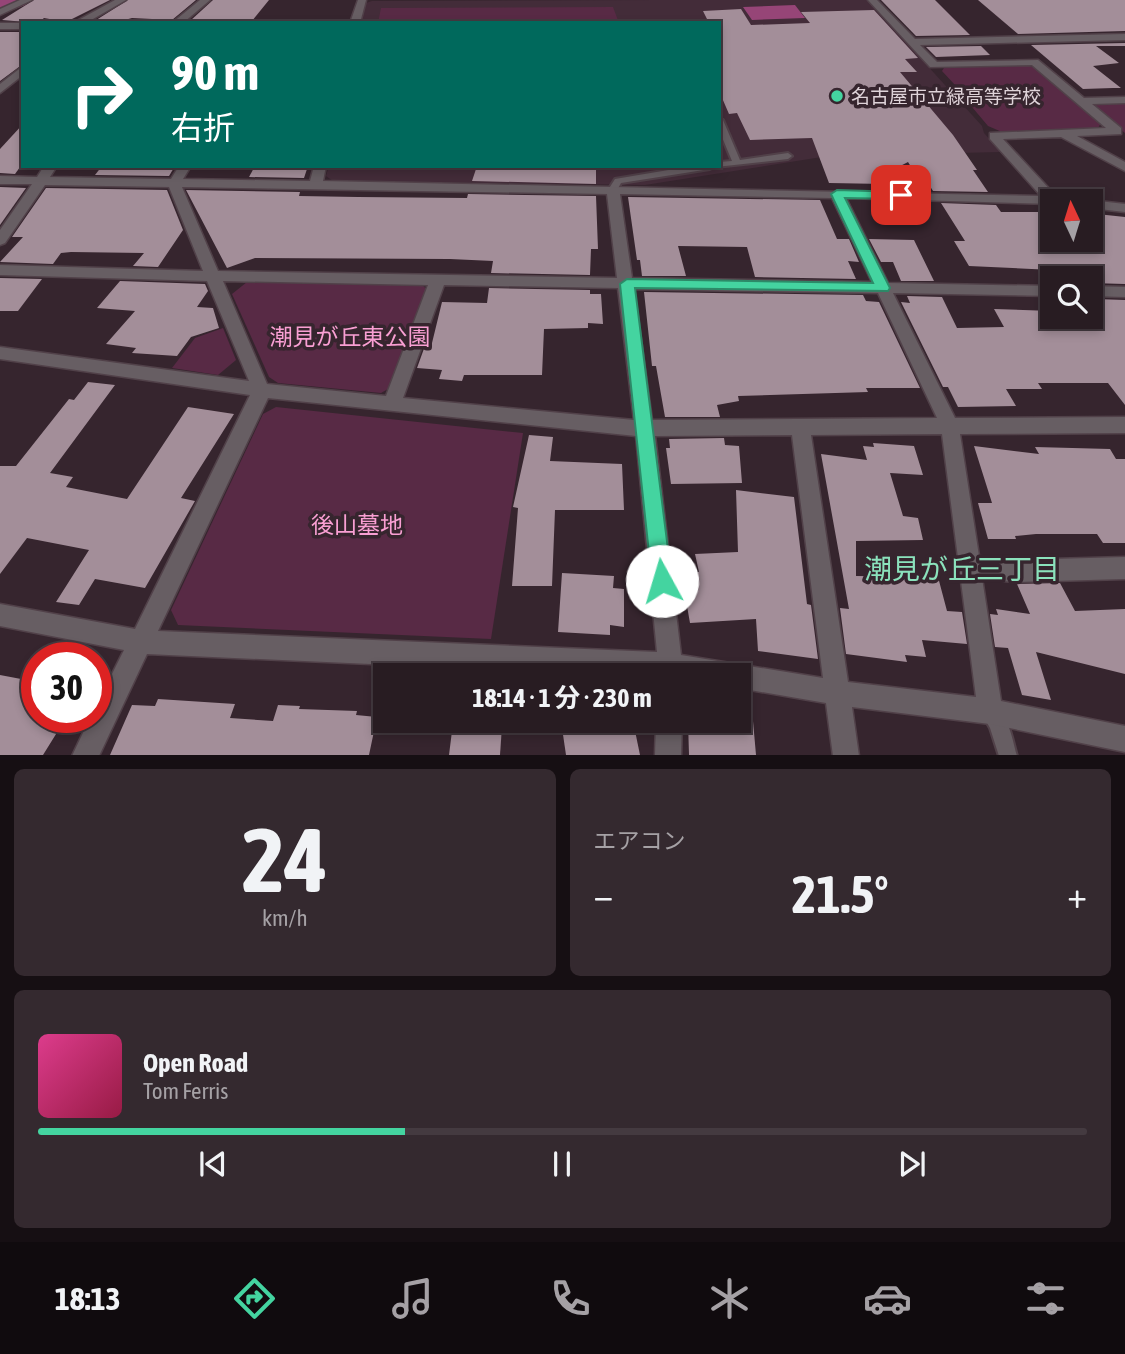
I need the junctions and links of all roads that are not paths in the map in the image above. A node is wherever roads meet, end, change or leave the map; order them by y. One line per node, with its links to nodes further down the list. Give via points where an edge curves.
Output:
1 (6, 0): 7 (street)
2 (28, 0): 8 (street)
3 (122, 0): 9 (street)
4 (206, 0): 10 (street)
5 (362, 0): 11 (street)
6 (872, 0): 15 (street)
7 (0, 3)
8 (0, 12)
9 (82, 21)
10 (180, 21)
11 (356, 21)
12 (0, 26): 13 (street)
13 (21, 26)
14 (1125, 37): 15 (street)
15 (913, 42): 19 (street, via 934,65 1034,62)
16 (21, 71): 17 (street)
17 (0, 90)
18 (1125, 100): 19 (street)
19 (1081, 101): 21 (street, via 1117,131)
20 (721, 125): 23 (lane)
21 (1063, 133): 25 (street); 34 (street, via 993,136)
22 (788, 156): 23 (lane)
23 (737, 162): 24 (lane)
24 (721, 165)
25 (1125, 167)
26 (49, 168): 31 (street)
27 (184, 168): 32 (street)
28 (320, 168): 33 (street)
29 (698, 168): 35 (lane, via 618,181)
30 (0, 180): 31 (street)
31 (38, 181): 32 (street); 40 (street)
32 (174, 184): 33 (street); 42 (street)
33 (315, 186): 35 (street)
34 (1042, 189)
35 (613, 190): 36 (street); 44 (street)
36 (837, 194): 37 (street); 45 (street)
37 (1040, 199)
38 (1103, 205): 39 (street)
39 (1125, 208)
40 (0, 240)
41 (0, 270): 42 (street)
42 (213, 276): 43 (street); 50 (street)
43 (438, 279): 44 (street); 51 (street)
44 (627, 284): 45 (street); 55 (street)
45 (883, 288): 46 (street); 54 (street)
46 (1040, 290)
47 (1103, 291): 48 (street)
48 (1125, 292)
49 (0, 353): 50 (street)
50 (261, 390): 51 (street); 59 (street)
51 (391, 405): 55 (street)
52 (800, 425): 54 (street); 55 (street); 63 (street)
53 (1125, 425): 54 (street)
54 (950, 426): 56 (street)
55 (644, 428): 61 (street)
56 (970, 566): 57 (street); 64 (street)
57 (1125, 568)
58 (0, 615): 59 (street)
59 (141, 642): 60 (street); 67 (street)
60 (538, 663)
61 (670, 663)
62 (751, 678): 63 (street)
63 (837, 693): 64 (street); 69 (street)
64 (990, 711): 66 (street); 70 (lane)
65 (669, 733): 68 (street)
66 (1125, 739)
67 (85, 755)
68 (668, 755)
69 (846, 755)
70 (1008, 755)

